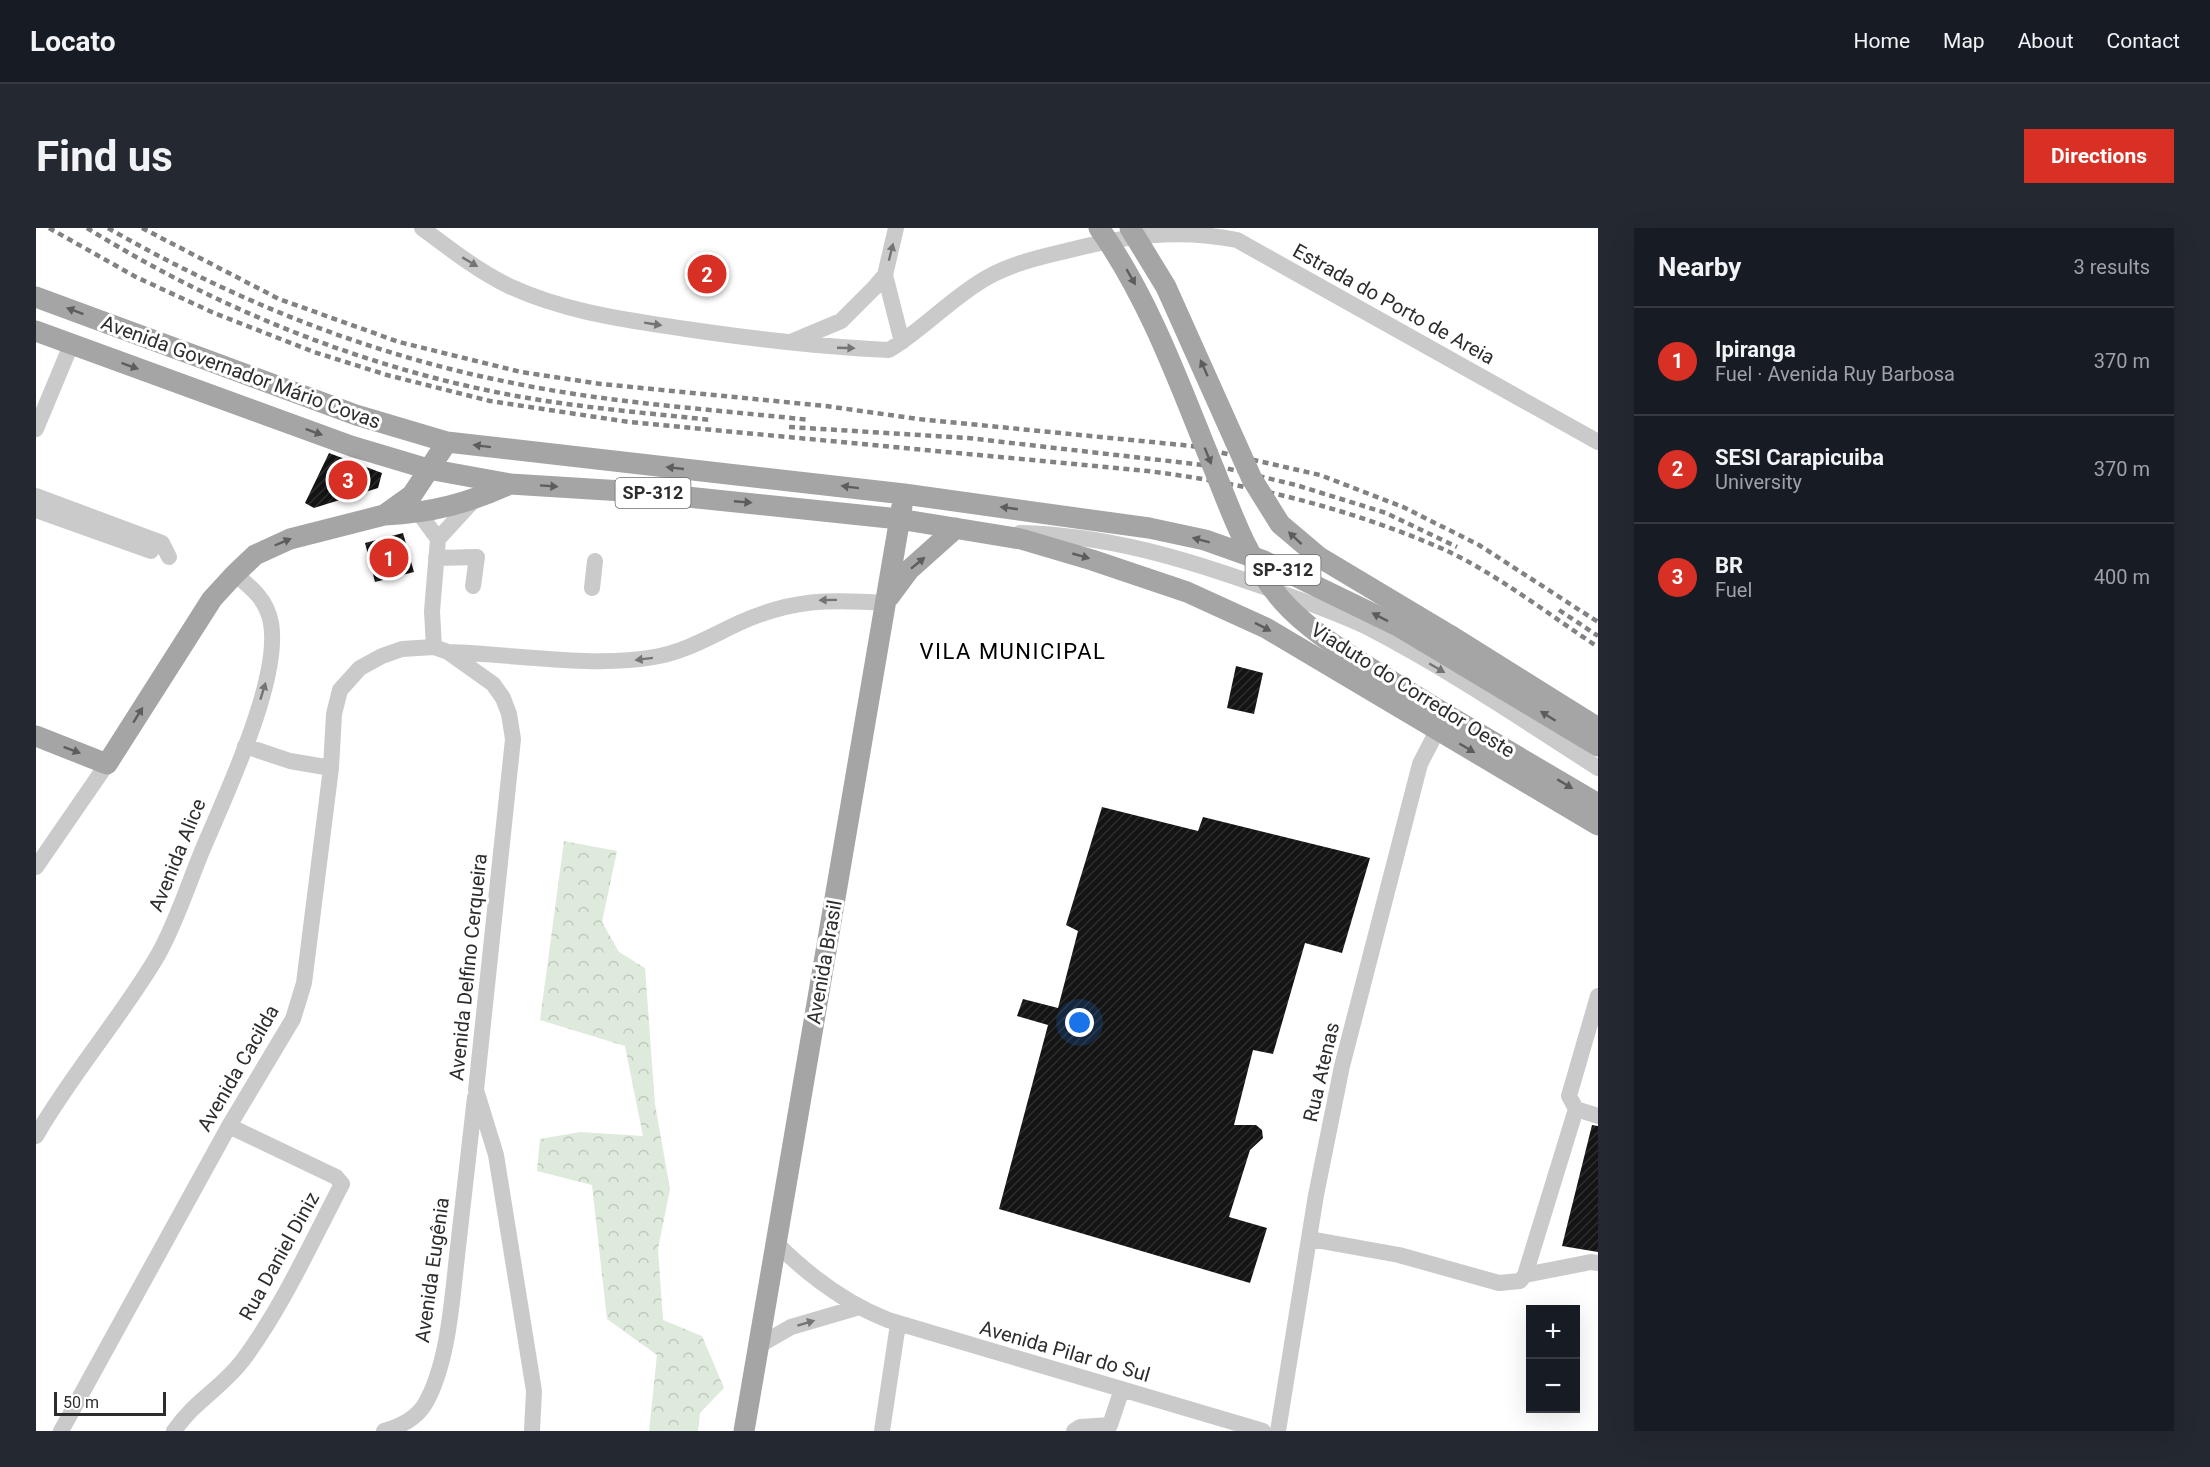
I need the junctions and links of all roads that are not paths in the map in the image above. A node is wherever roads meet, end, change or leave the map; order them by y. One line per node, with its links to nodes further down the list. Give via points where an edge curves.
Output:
1 (423, 228): 9 (street, one-way to 9, via 457,255 508,286 555,303 645,322)
2 (896, 228): 5 (street, one-way to 2)
3 (1099, 228): 35 (main road, Viaduto do Corredor Oeste, one-way to 35, bridge, via 1157,328 1235,522 1267,581 1298,617)
4 (1130, 228): 36 (main road, one-way to 4, bridge, via 1318,557 1280,524 1252,479 1171,296)
5 (885, 275): 8 (street); 9 (street, via 841,321)
6 (36, 297): 12 (main road, Avenida Governador Mário Covas / SP-312, one-way to 6, via 356,415)
7 (36, 331): 10 (main road, Avenida Governador Mário Covas / SP-312)
8 (902, 342): 9 (street, one-way to 8, via 889,350); 13 (street, Estrada do Porto de Areia, via 989,276 1037,258 1112,238 1160,231 1212,234 1236,240)
9 (787, 344)
10 (71, 345): 11 (street); 14 (main road, Avenida Governador Mário Covas / SP-312, one-way to 14, via 351,446)
11 (36, 429)
12 (447, 441): 14 (main road); 16 (main road, SP-312, one-way to 12)
13 (1598, 442)
14 (428, 469): 15 (main road, SP-312); 21 (main road, via 412,495)
15 (510, 484): 18 (main road); 22 (main road, SP-312, one-way to 22, via 639,492)
16 (904, 494): 22 (main road, Avenida Brasil); 31 (main road, SP-312, one-way to 16, via 1264,561 1194,538 1149,528)
17 (36, 496): 19 (street, via 162,543 168,557)
18 (473, 501): 20 (main road); 25 (street)
19 (36, 510)
20 (419, 513): 21 (main road); 25 (street)
21 (384, 515): 28 (main road, one-way to 21, via 255,555 290,539)
22 (899, 519): 23 (main road, SP-312); 33 (main road, Avenida Brasil)
23 (956, 528): 24 (main road, SP-312); 33 (main road, one-way to 23, via 909,570)
24 (983, 533): 32 (street, via 1069,534 1193,561); 35 (main road, SP-312, one-way to 35, via 1020,539 1092,560 1197,597 1266,628)
25 (438, 539): 26 (street)
26 (436, 558): 29 (street, via 477,557); 34 (street, via 432,611)
27 (595, 561): 30 (street)
28 (235, 574): 38 (street, Avenida Alice, one-way to 28, via 271,660 272,624 256,591); 40 (main road, one-way to 28, via 212,599)
29 (473, 586)
30 (592, 588)
31 (1324, 588): 32 (street); 39 (main road, SP-312, one-way to 31, via 1398,626)
32 (1271, 589): 42 (street, one-way to 42, via 1322,606 1366,627)
33 (886, 603): 34 (street, Avenida Cacilda, one-way to 34, via 822,599 803,602 770,610 682,650 625,661); 53 (main road, Avenida Brasil)
34 (441, 649): 41 (street, Avenida Cacilda, via 412,648 391,653 360,668 348,679 340,690 334,714); 47 (street, Avenida Delfino Cerqueira, via 493,684 508,714 513,739)
35 (1440, 721): 43 (main road, Viaduto do Corredor Oeste, one-way to 43); 44 (main road, SP-312, one-way to 44); 52 (street, Rua Atenas, via 1420,764 1342,1066)
36 (1598, 728)
37 (36, 736): 40 (main road, one-way to 40)
38 (245, 746): 41 (street, via 290,761); 51 (street, Avenida Alice, via 159,954)
39 (1598, 746)
40 (107, 764): 45 (street)
41 (331, 768): 50 (street, Avenida Cacilda, via 301,996 293,1019)
42 (1598, 768)
43 (1598, 804)
44 (1598, 825)
45 (36, 867)
46 (1598, 996): 48 (street, via 1569,1096)
47 (476, 1090): 63 (street, Avenida Eugênia, via 453,1291 439,1368 425,1404 413,1418); 64 (street, Avenida Delfino Cerqueira, via 496,1155 534,1391)
48 (1576, 1109): 49 (street); 55 (street)
49 (1598, 1116)
50 (230, 1126): 61 (street, Avenida Cacilda); 62 (street, Rua Daniel Diniz, via 336,1177 342,1184 245,1358 229,1378 188,1410)
51 (36, 1136)
52 (1310, 1239): 55 (street, via 1399,1255 1499,1283 1520,1281); 69 (street, Rua Atenas)
53 (776, 1244): 56 (street, Avenida Pilar do Sul, via 807,1273); 58 (main road, Avenida Brasil)
54 (1598, 1263): 55 (street)
55 (1525, 1275)
56 (856, 1308): 57 (street, Avenida Pilar do Sul); 58 (street, one-way to 56, via 791,1328)
57 (898, 1324): 59 (street, Avenida Pilar do Sul); 66 (street)
58 (758, 1346): 65 (main road, Avenida Brasil)
59 (1122, 1389): 60 (street, Avenida Pilar do Sul); 67 (street, via 1110,1425)
60 (1240, 1427): 68 (street, Avenida Pilar do Sul)
61 (60, 1431)
62 (174, 1431)
63 (384, 1431)
64 (532, 1431)
65 (744, 1431)
66 (882, 1431)
67 (1074, 1431)
68 (1263, 1431)
69 (1278, 1431)

